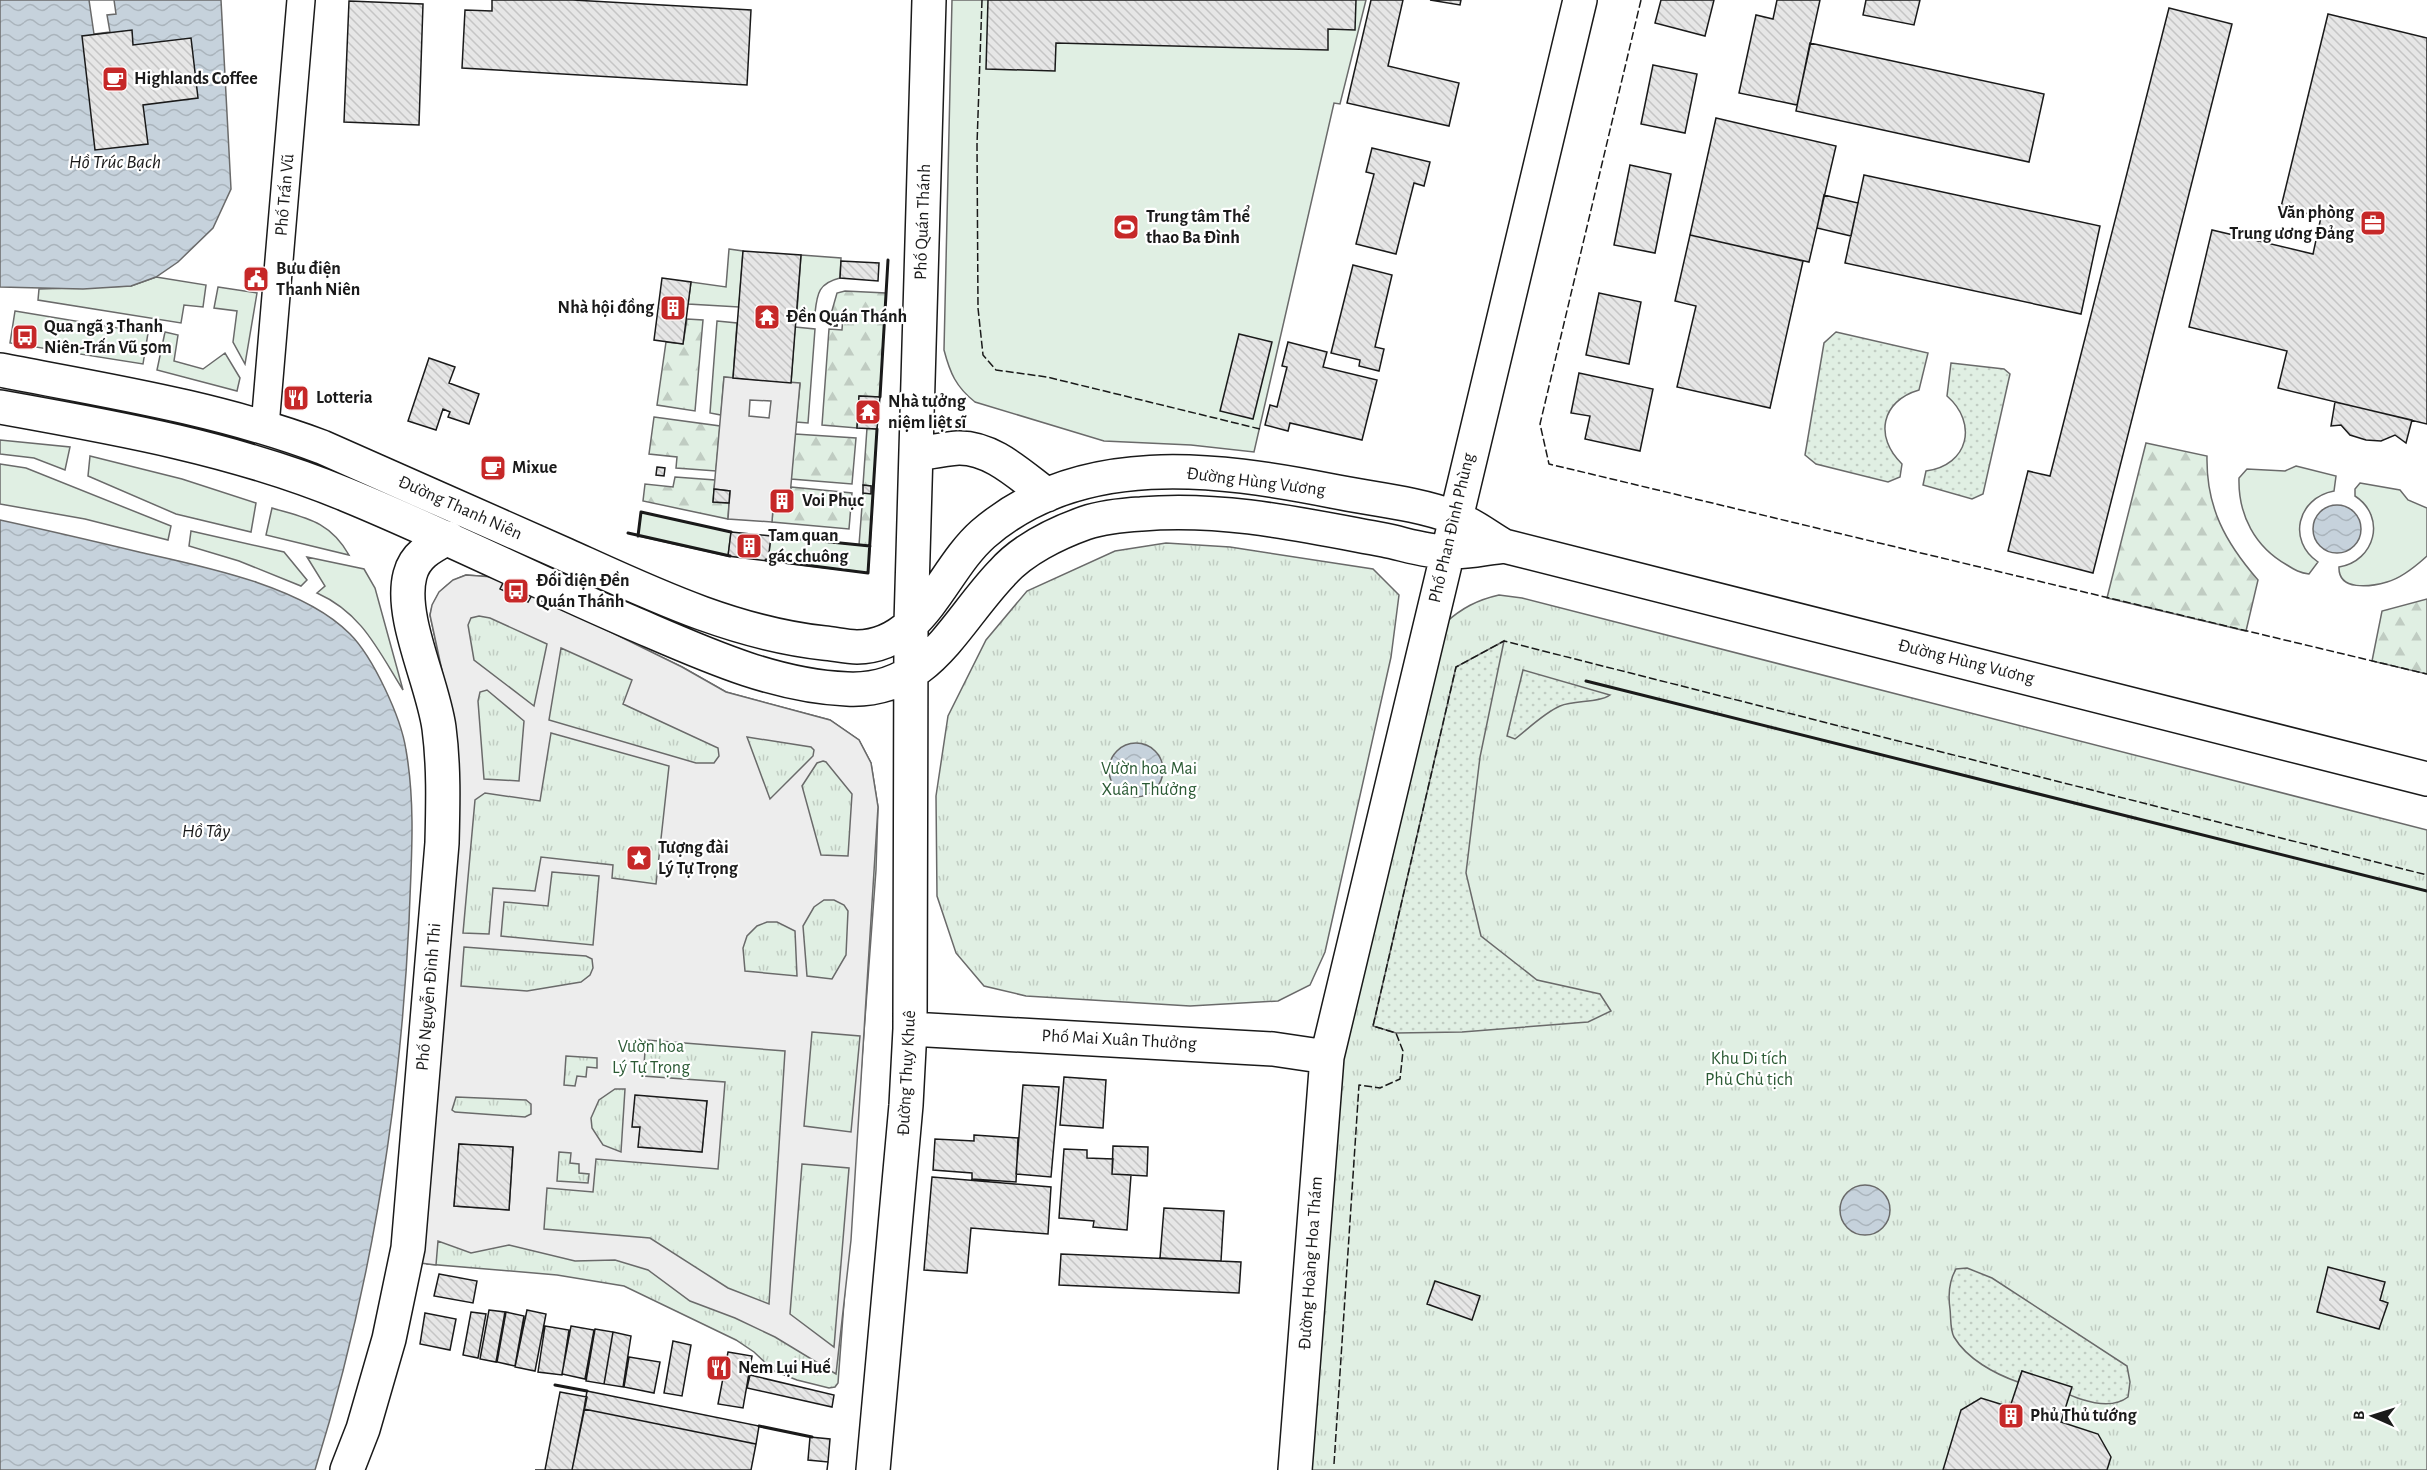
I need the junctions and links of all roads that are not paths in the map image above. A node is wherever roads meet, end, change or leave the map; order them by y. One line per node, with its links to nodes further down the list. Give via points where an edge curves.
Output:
1 (301, 0): 6 (street, Phố Trấn Vũ)
2 (929, 0): 7 (main road, Phố Quán Thánh)
3 (1580, 0): 9 (main road, Phố Phan Đình Phùng)
4 (0, 370): 6 (main road, Đường Thanh Niên)
5 (0, 407): 10 (main road, Đường Thanh Niên, via 161,437 247,459 296,474)
6 (265, 426): 13 (main road, Đường Thanh Niên, via 322,447 664,599 742,628 857,647 882,643)
7 (917, 454): 8 (main road, via 959,448 981,451); 13 (main road, Phố Quán Thánh)
8 (1047, 495): 9 (main road, Đường Hùng Vương, via 1087,481 1130,473 1189,472 1301,485); 13 (main road, Đường Hùng Vương, via 1015,510 981,536)
9 (1454, 517): 11 (main road, Đường Hùng Vương); 12 (main road, Phố Phan Đình Phùng)
10 (448, 538): 14 (main road, Đường Thanh Niên, via 572,597 744,668 846,689 880,687); 18 (main road, Phố Nguyễn Đình Thi, via 418,558 407,590 439,726 444,781 408,1248 388,1339 363,1429)
11 (1504, 546): 12 (main road, Đường Hùng Vương); 15 (main road, Đường Hùng Vương)
12 (1446, 552): 14 (main road, Đường Hùng Vương, via 1245,515 1176,511 1087,522 1046,541 1005,569 935,655); 17 (main road, Phố Phan Đình Phùng)
13 (911, 624): 14 (main road, Đường Thụy Khuê)
14 (912, 675): 16 (main road, Đường Thụy Khuê)
15 (2427, 779)
16 (910, 1029): 17 (main road, Phố Mai Xuân Thưởng, via 1273,1049); 19 (main road, Đường Thụy Khuê)
17 (1327, 1057): 20 (main road, Đường Hoàng Hoa Thám)
18 (347, 1470)
19 (873, 1470)
20 (1295, 1470)

